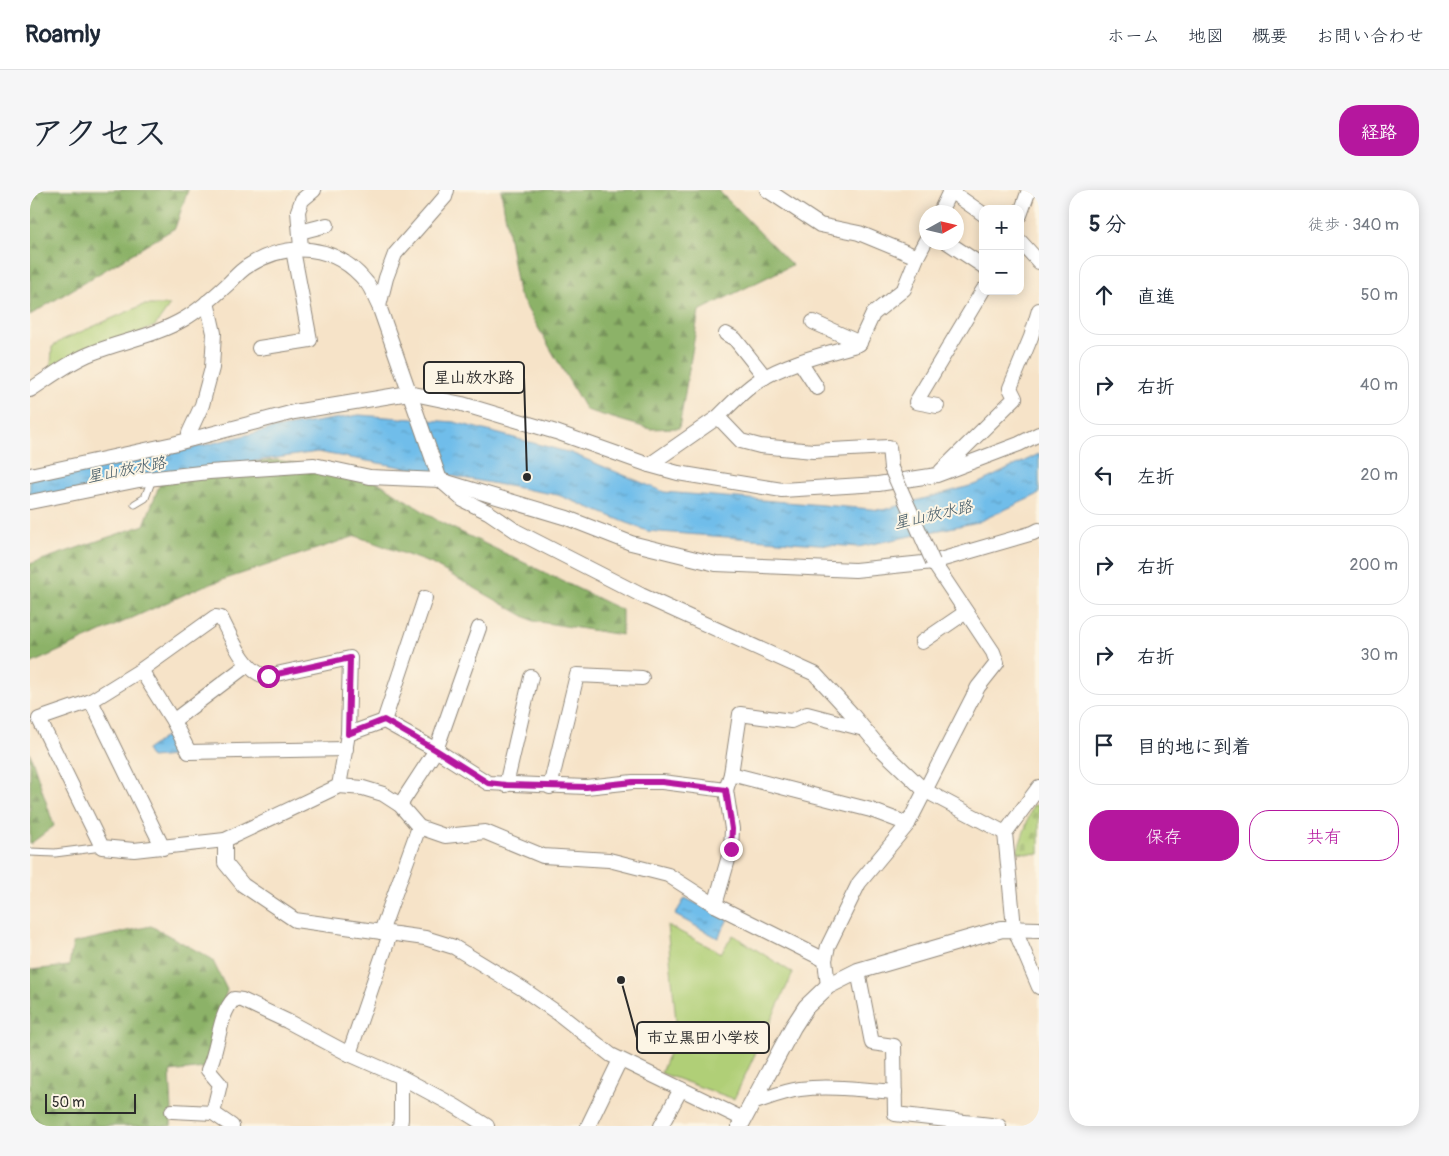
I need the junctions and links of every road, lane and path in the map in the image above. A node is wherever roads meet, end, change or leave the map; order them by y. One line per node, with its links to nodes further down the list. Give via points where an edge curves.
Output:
1 (313, 190): 10 (street, via 302,200 298,211)
2 (447, 190): 20 (street, via 446,197 396,254)
3 (767, 190): 15 (street, via 820,225 859,232)
4 (1029, 190): 7 (street)
5 (950, 191): 6 (street); 8 (street)
6 (943, 205)
7 (1024, 205)
8 (979, 211)
9 (327, 225): 10 (street)
10 (300, 232): 12 (street)
11 (1024, 245): 16 (street)
12 (297, 249): 19 (street, via 281,251 247,266); 20 (street, via 316,251 343,262 368,284); 25 (street, via 310,340)
13 (921, 250): 15 (street)
14 (959, 250): 17 (street)
15 (917, 257): 24 (street, via 904,289 874,314)
16 (1039, 262)
17 (979, 263)
18 (980, 295): 31 (street, via 916,402)
19 (207, 302): 29 (street, via 184,319 157,332 92,353); 34 (street, via 214,333 212,368 202,405 189,433)
20 (379, 306): 30 (street)
21 (1039, 310): 37 (street, via 1032,337 1010,388 1015,398)
22 (812, 322): 24 (street)
23 (726, 334): 27 (street, via 735,339)
24 (860, 343): 26 (street)
25 (259, 348)
26 (800, 362): 27 (street); 28 (street)
27 (765, 377): 32 (street)
28 (817, 388)
29 (30, 390)
30 (409, 393): 34 (street, via 294,412); 35 (street, via 462,404 556,432); 39 (street)
31 (937, 406)
32 (718, 417): 35 (street); 43 (street, bridge, via 742,441 760,446 813,451 889,447 891,468)
33 (1039, 434): 37 (street)
34 (191, 439): 36 (street)
35 (649, 465): 37 (street, via 678,473 782,490 878,484)
36 (30, 475)
37 (937, 475)
38 (152, 479): 39 (street, via 314,465 370,477); 40 (street); 41 (lane, via 145,498)
39 (440, 480): 43 (street, via 567,518 631,543 716,564 854,570); 55 (street, via 463,500 524,535 641,595 815,674)
40 (30, 502)
41 (135, 504)
42 (1039, 530): 43 (street)
43 (932, 562): 45 (street)
44 (425, 598): 53 (street)
45 (966, 612): 47 (street); 65 (street, via 997,663 978,688)
46 (480, 628): 58 (street)
47 (922, 642)
48 (247, 665): 49 (street, via 221,618 215,617); 54 (street); 56 (street, via 262,676 268,676 350,658)
49 (141, 670): 52 (street); 54 (street)
50 (531, 677): 60 (street)
51 (642, 678): 62 (street, via 577,675)
52 (91, 701): 71 (street, via 39,719); 72 (street)
53 (384, 720): 56 (street); 58 (street)
54 (173, 721): 57 (street, via 189,752)
55 (864, 729): 59 (street, via 807,714 792,721 740,714); 65 (street)
56 (348, 734): 57 (street)
57 (346, 749): 61 (street)
58 (436, 750): 60 (street, via 488,783); 66 (street)
59 (731, 774): 64 (street); 67 (street, via 871,810)
60 (506, 785): 62 (street)
61 (339, 786): 66 (street, via 383,794); 70 (street)
62 (550, 787): 64 (street, via 662,782)
63 (1039, 787): 69 (street)
64 (726, 790): 74 (street, via 732,829 731,849)
65 (924, 790): 67 (street); 69 (street)
66 (400, 805): 68 (street)
67 (908, 824): 78 (street, via 859,883 828,946)
68 (419, 827): 74 (street, via 445,836 485,832 543,856 609,860 668,875); 77 (street)
69 (1005, 834): 75 (street)
70 (226, 840): 72 (street); 77 (street, via 225,863 243,885 295,920)
71 (102, 847): 72 (street); 73 (lane, via 55,853)
72 (163, 848)
73 (30, 852)
74 (715, 905): 78 (street)
75 (1014, 928): 76 (street); 79 (street); 81 (street)
76 (1039, 930)
77 (386, 933): 82 (street); 83 (street, via 425,938 454,947 530,994)
78 (825, 960): 80 (street)
79 (858, 971): 80 (street); 86 (street, via 872,1043 894,1046)
80 (828, 986): 87 (street, via 806,1007 793,1027)
81 (1039, 988)
82 (349, 1054): 84 (street); 89 (street, via 287,1020 234,999 227,1006 214,1059 208,1070 220,1084)
83 (620, 1060): 85 (street); 94 (street)
84 (401, 1077): 92 (street); 93 (street)
85 (681, 1089): 90 (street); 95 (street)
86 (895, 1092): 87 (street, via 800,1089); 96 (street, via 895,1114)
87 (752, 1104): 90 (street)
88 (172, 1111): 89 (street)
89 (213, 1113): 91 (street)
90 (741, 1123)
91 (232, 1126)
92 (400, 1126)
93 (487, 1126)
94 (588, 1126)
95 (661, 1126)
96 (999, 1126)

